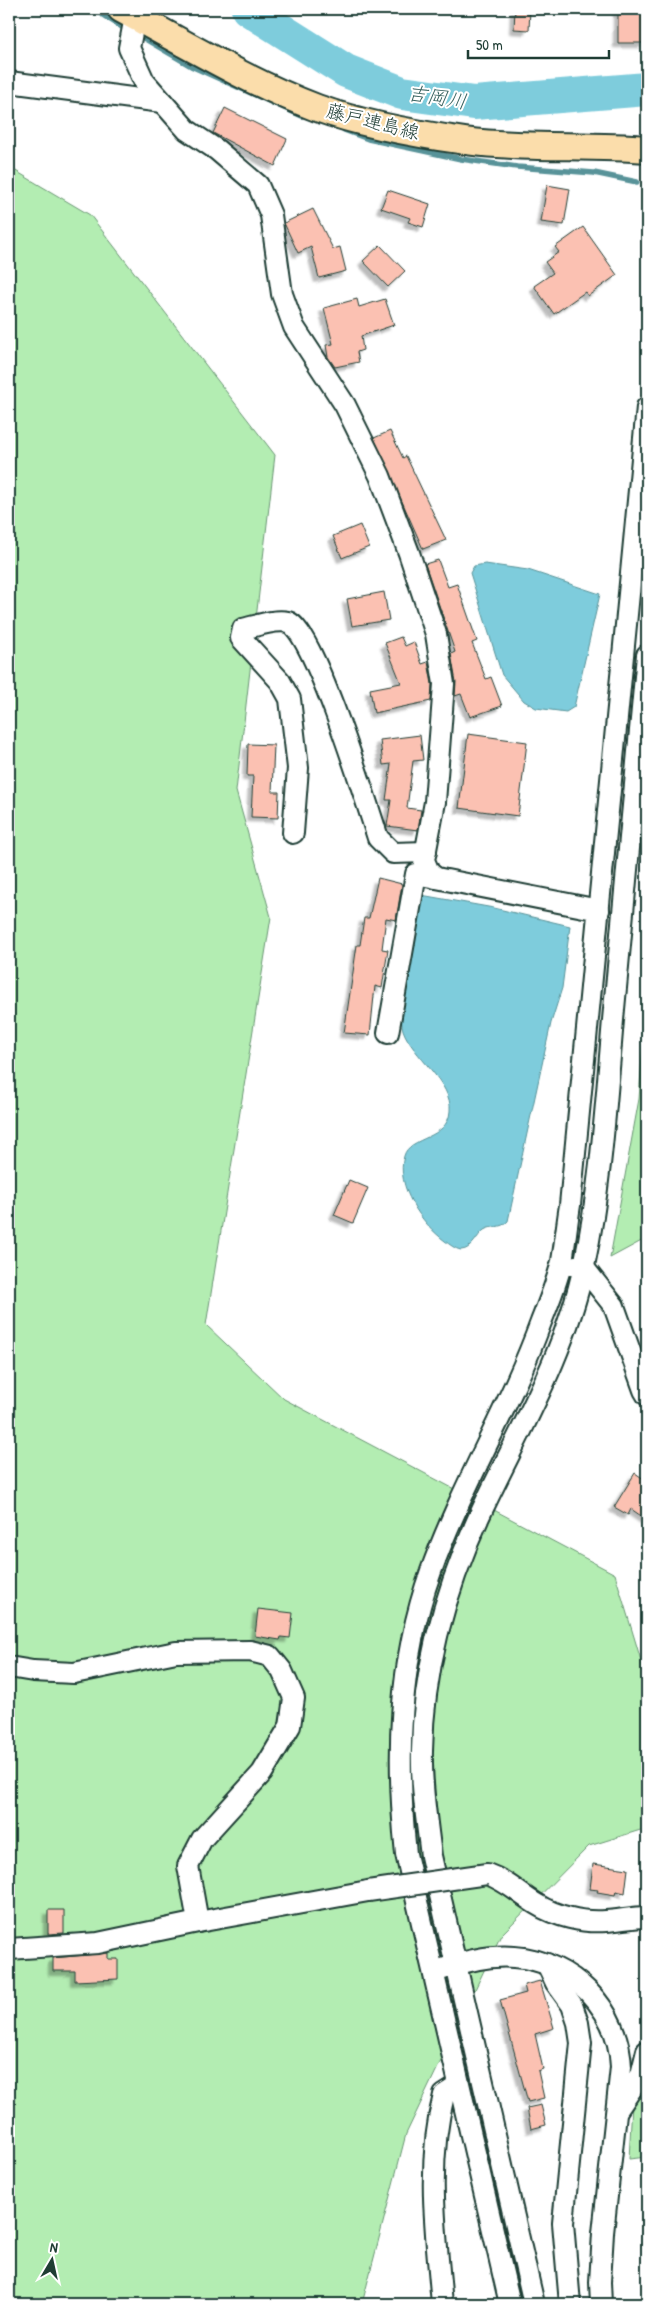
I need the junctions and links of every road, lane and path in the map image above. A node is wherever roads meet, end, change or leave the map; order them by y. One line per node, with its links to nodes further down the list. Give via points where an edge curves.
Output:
1 (129, 12): 3 (street, via 129,48 144,81); 4 (main road, 藤戸連島線, via 266,85 341,116 466,141)
2 (9, 82): 3 (street)
3 (162, 102): 8 (street, via 186,130 258,185 271,216 282,294 294,327 344,405 380,476 409,553 436,634 444,684 435,802)
4 (647, 149)
5 (647, 407): 10 (street)
6 (647, 655): 13 (street, via 606,1105)
7 (293, 833): 8 (street, via 298,768 290,699 280,681 241,638 243,629 275,622 288,622 298,629 311,653 330,698 378,838 393,853)
8 (426, 852): 9 (street, via 425,866)
9 (436, 878): 10 (street); 11 (street, via 416,874)
10 (599, 910): 12 (street, via 570,1205)
11 (388, 1033)
12 (561, 1262): 13 (street); 21 (street, via 527,1361 458,1504 434,1563 413,1630 402,1698 400,1801 406,1854)
13 (584, 1268): 14 (street, via 614,1306); 20 (street, via 550,1370 482,1510 452,1581 436,1636 425,1698 424,1802 431,1856)
14 (647, 1395)
15 (9, 1667): 17 (street, via 74,1673 176,1652 250,1651 270,1656 282,1671 294,1698 290,1726 262,1773 202,1839 188,1866)
16 (647, 1917): 17 (street, bridge, via 606,1921 565,1917 536,1904 504,1880 487,1874 368,1891)
17 (198, 1922): 18 (street, via 98,1942)
18 (9, 1949)
19 (547, 1964): 20 (street, via 515,1957 492,1957); 24 (street, via 566,1973 587,1990 615,2029 621,2067); 28 (street, via 572,2005 581,2043 563,2222)
20 (455, 1965): 21 (street); 27 (street)
21 (434, 1972): 23 (street)
22 (647, 2051): 24 (street, via 641,2074)
23 (458, 2086): 25 (street, via 444,2096 436,2124 433,2155); 26 (street)
24 (616, 2112): 29 (street, via 603,2233)
25 (442, 2304)
26 (510, 2304)
27 (534, 2304)
28 (570, 2304)
29 (601, 2304)

